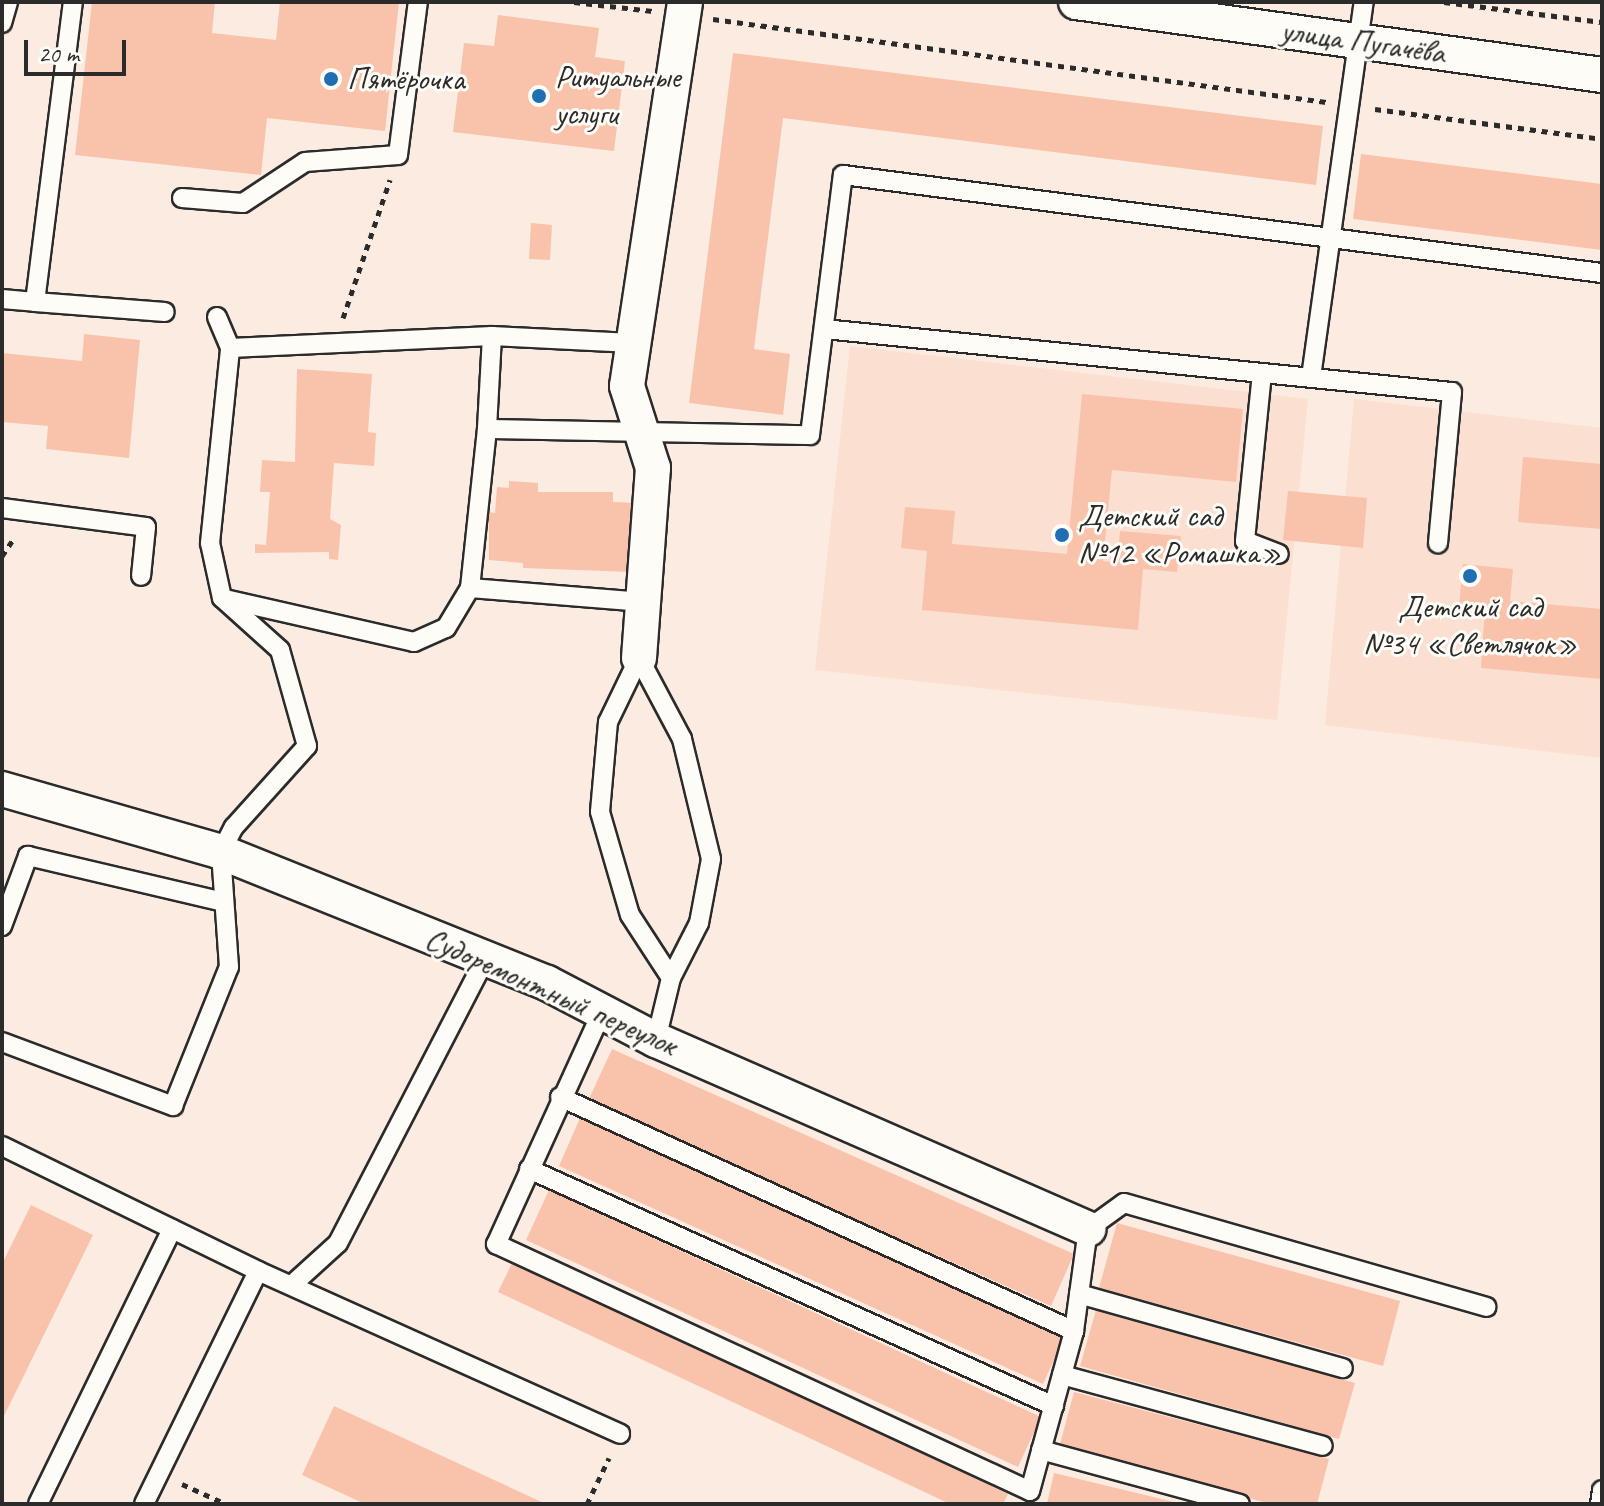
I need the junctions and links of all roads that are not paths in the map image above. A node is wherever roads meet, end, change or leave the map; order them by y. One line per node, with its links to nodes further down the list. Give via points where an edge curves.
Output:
1 (8, 2): 7 (lane)
2 (73, 2): 14 (lane)
3 (418, 2): 10 (lane, via 398,155 305,162 243,203)
4 (1076, 2): 8 (street, улица Пугачёва)
5 (1364, 2): 8 (lane)
6 (684, 9): 19 (street)
7 (2, 23)
8 (1358, 42): 9 (street, улица Пугачёва); 11 (lane)
9 (1602, 75)
10 (182, 198)
11 (1329, 238): 12 (lane); 17 (lane, via 843,175); 22 (lane)
12 (1602, 273)
13 (2, 299): 14 (lane)
14 (35, 302): 15 (lane)
15 (165, 312)
16 (217, 317): 20 (lane)
17 (824, 329): 21 (lane); 24 (lane, via 810,435)
18 (492, 336): 19 (lane); 20 (lane); 23 (lane)
19 (632, 343): 24 (street, via 627,386)
20 (230, 348): 30 (lane, via 210,543)
21 (1262, 373): 22 (lane); 27 (lane, via 1245,541)
22 (1311, 377): 26 (lane, via 1452,392)
23 (487, 429): 24 (lane); 29 (lane)
24 (643, 435): 31 (street, via 653,468)
25 (2, 508): 28 (lane, via 146,527)
26 (1438, 543)
27 (1279, 554)
28 (141, 576)
29 (470, 588): 30 (lane, via 446,628 414,642); 31 (lane)
30 (222, 598): 34 (lane, via 280,650 307,746 234,827)
31 (643, 602): 32 (street)
32 (639, 658): 38 (lane, via 682,739 711,859 699,923); 38 (lane, via 608,722 600,812 630,915)
33 (2, 789): 34 (street, Судоремонтный переулок)
34 (221, 852): 35 (lane); 37 (street, Судоремонтный переулок)
35 (224, 902): 36 (lane, via 28,856); 41 (lane, via 229,967 173,1106)
36 (2, 926)
37 (485, 959): 39 (street, Судоремонтный переулок, via 547,983); 48 (lane, via 338,1243)
38 (671, 978): 40 (lane)
39 (601, 1014): 40 (street, Судоремонтный переулок); 42 (lane)
40 (656, 1040): 46 (street, Судоремонтный переулок)
41 (2, 1042)
42 (560, 1097): 44 (lane); 51 (lane)
43 (2, 1146): 45 (lane)
44 (529, 1169): 54 (lane); 59 (lane, via 496,1244)
45 (172, 1229): 47 (lane); 60 (lane)
46 (1088, 1229): 49 (lane); 50 (lane, via 1124,1203)
47 (258, 1271): 48 (lane); 61 (lane)
48 (294, 1283): 55 (lane)
49 (1079, 1294): 51 (lane); 52 (lane)
50 (1486, 1307)
51 (1074, 1331): 53 (lane)
52 (1343, 1368)
53 (1062, 1375): 54 (lane); 56 (lane)
54 (1054, 1406): 57 (lane)
55 (620, 1434)
56 (1323, 1446)
57 (1041, 1450): 59 (lane); 62 (lane)
58 (1602, 1490): 63 (lane)
59 (1028, 1497)
60 (38, 1504)
61 (144, 1504)
62 (1240, 1504)
63 (1600, 1504)

